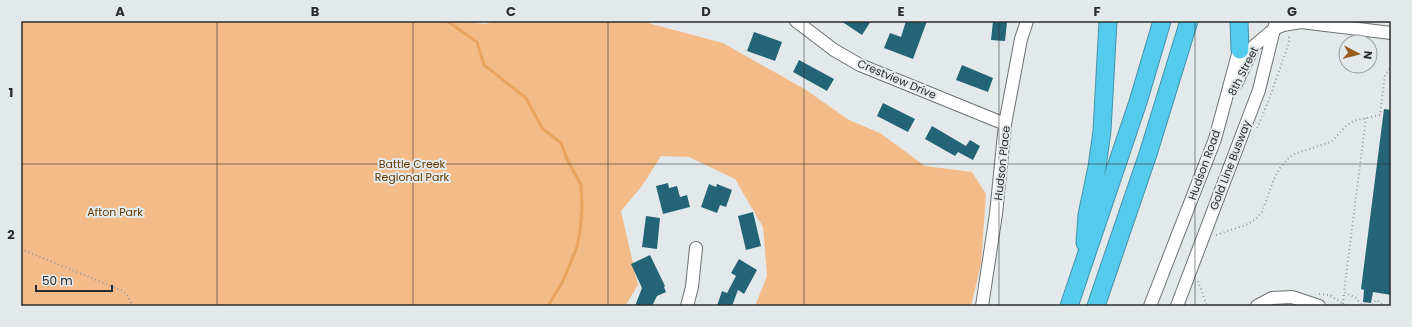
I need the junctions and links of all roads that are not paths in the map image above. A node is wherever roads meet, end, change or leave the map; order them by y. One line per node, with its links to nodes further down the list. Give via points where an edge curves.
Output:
1 (796, 21): 14 (street, Crestview Drive, via 834,50 860,65)
2 (1027, 21): 14 (street, Hudson Place, via 1018,53)
3 (1108, 21): 17 (highway, via 1102,131 1087,215)
4 (1162, 21): 17 (highway)
5 (1189, 21): 15 (highway)
6 (1239, 21): 12 (highway)
7 (1247, 21): 12 (street, Hudson Road)
8 (1275, 25): 9 (street, 8th Street, via 1301,22); 13 (street, 8th Street, via 1254,46); 24 (street, Gold Line Busway, via 1258,90)
9 (1360, 29): 10 (street, 8th Street); 11 (street)
10 (1391, 33)
11 (1391, 37)
12 (1240, 50): 13 (street, Hudson Road)
13 (1221, 118): 23 (street, Hudson Road)
14 (1006, 124): 19 (street, Hudson Place)
15 (1148, 154): 21 (highway); 22 (highway)
16 (696, 248): 18 (street, via 692,287)
17 (1083, 267): 20 (highway)
18 (687, 306)
19 (982, 306)
20 (1069, 306)
21 (1096, 306)
22 (1108, 306)
23 (1150, 306)
24 (1177, 306)
25 (1257, 306): 26 (street, via 1272,298 1292,297)
26 (1319, 306)

